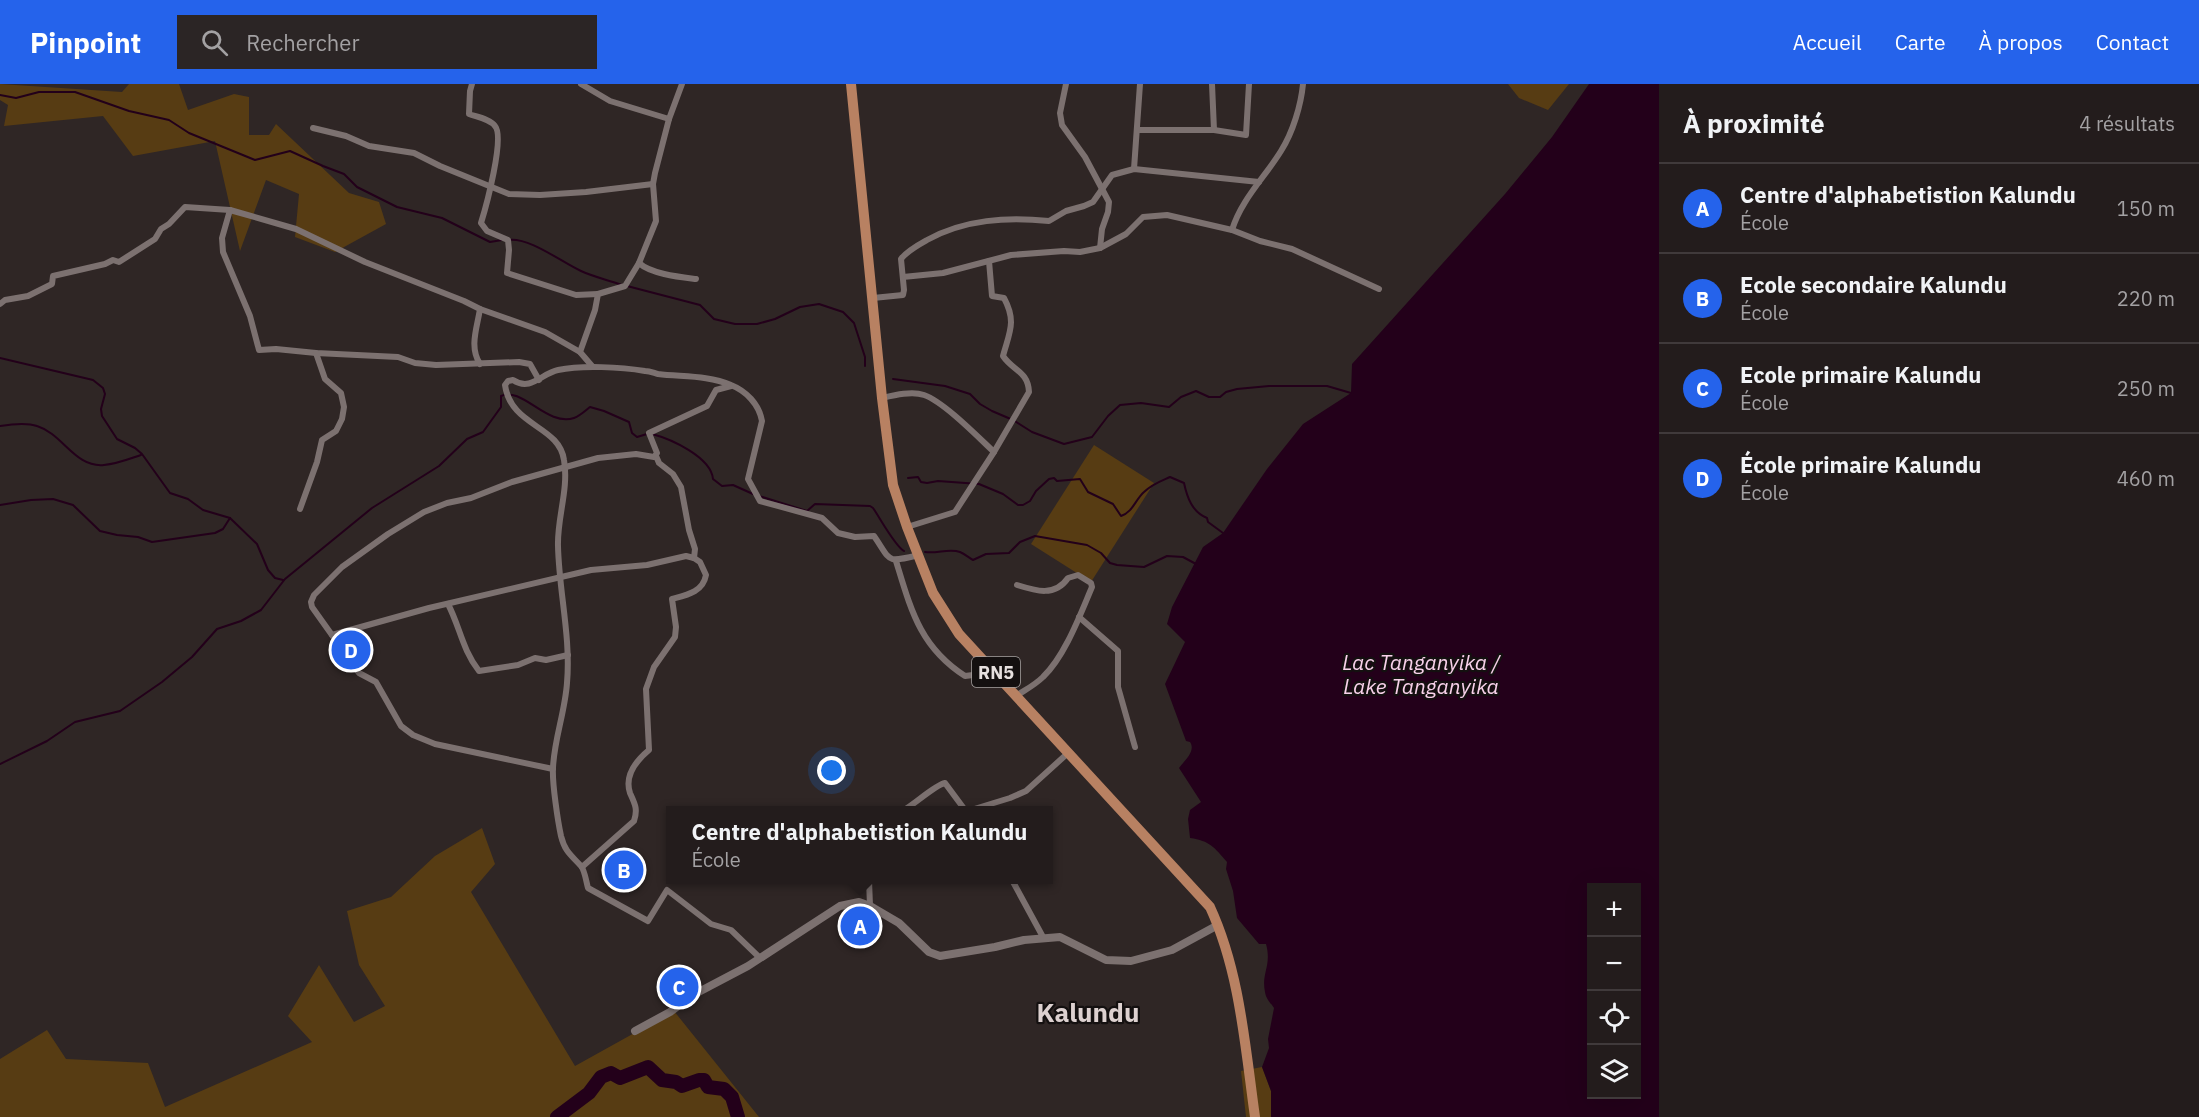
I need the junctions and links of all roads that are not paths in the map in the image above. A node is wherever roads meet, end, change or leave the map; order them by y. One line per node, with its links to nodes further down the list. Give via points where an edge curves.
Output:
1 (472, 84): 18 (street, via 469,114 495,125 499,134)
2 (580, 84): 10 (street, via 610,101)
3 (682, 84): 10 (street)
4 (851, 84): 28 (highway, RN5)
5 (1066, 84): 17 (street, via 1060,113 1062,125)
6 (1140, 84): 12 (street)
7 (1212, 84): 13 (street)
8 (1250, 84): 13 (street, via 1246,135)
9 (1303, 84): 15 (street, via 1291,133)
10 (669, 119): 16 (street)
11 (313, 128): 18 (street, via 369,146 414,153)
12 (1137, 130): 13 (street); 14 (street)
13 (1214, 130)
14 (1134, 169): 15 (street); 17 (street, via 1112,175)
15 (1259, 182): 20 (street, via 1242,205)
16 (653, 184): 18 (street, via 540,195 509,194); 23 (street, via 656,221)
17 (1102, 187): 21 (street, via 1109,202); 24 (street, via 1093,202 1049,221 993,220 932,238 903,257)
18 (491, 188): 27 (street, via 482,224 487,231 508,240 507,273 576,295)
19 (230, 210): 29 (street, via 185,207 155,239 119,262 113,260 54,276 52,284); 30 (street, via 296,229); 32 (street, via 222,238 223,252 250,316 259,350)
20 (1232, 230): 21 (street, via 1167,215 1150,215); 26 (street, via 1292,249)
21 (1100, 248): 22 (street)
22 (989, 261): 24 (street, via 943,273); 38 (street, via 993,296 1004,298 1011,316 1012,330 1003,356 1028,382 1029,392)
23 (639, 263): 25 (street, via 670,275); 27 (street, via 625,286)
24 (903, 277): 28 (street, via 903,295)
25 (696, 279)
26 (1379, 289)
27 (598, 294): 31 (street)
28 (873, 298): 37 (highway, RN5)
29 (0, 304)
30 (480, 309): 31 (street, via 545,332); 33 (street, via 473,345)
31 (580, 352): 34 (street)
32 (316, 353): 33 (street, via 398,357 436,365); 41 (street, via 325,379 341,393 344,412 336,431 322,440)
33 (480, 364): 35 (street, via 530,364)
34 (592, 366): 35 (street, via 550,372); 36 (street)
35 (539, 380): 40 (street, via 528,385 508,381 506,397 523,417 556,441)
36 (733, 385): 39 (street, via 716,390 707,406 649,433); 45 (street, via 757,405 762,421 748,479 760,501 822,518 838,534 874,536 887,558)
37 (882, 398): 38 (street, via 925,395); 42 (highway, RN5, via 893,485)
38 (994, 452): 42 (street, via 955,512)
39 (656, 456): 40 (street, via 598,458); 44 (street, via 681,487)
40 (565, 467): 46 (street, via 558,546); 50 (street, via 424,512 342,567 311,602)
41 (300, 509)
42 (907, 527): 43 (highway, RN5)
43 (919, 555): 45 (street); 52 (highway, RN5, via 933,593 959,634)
44 (694, 558): 46 (street, via 591,570); 60 (street, via 704,568 705,581 698,590 672,599 675,637 654,667 646,690 649,750 629,777 637,811 634,821)
45 (896, 561): 52 (street, via 912,610 932,649 965,676 973,675)
46 (561, 578): 48 (street); 51 (street)
47 (1017, 585): 49 (street, via 1045,592 1078,575 1092,585)
48 (448, 604): 50 (street); 51 (street, via 479,671)
49 (1079, 616): 53 (street, via 1045,675); 54 (street, via 1118,651 1118,687)
50 (332, 635): 56 (street, via 359,673 376,682 401,726 413,735 435,744)
51 (568, 655): 56 (street, via 565,703)
52 (986, 661): 53 (highway, RN5)
53 (1016, 696): 55 (highway, RN5)
54 (1135, 747)
55 (1068, 753): 59 (street, via 1026,791); 64 (highway, RN5, via 1210,907)
56 (553, 769): 60 (street, via 561,837 573,860)
57 (911, 806): 58 (street, via 938,784 945,783)
58 (962, 806)
59 (984, 806)
60 (582, 867): 66 (street, via 588,888 648,921 667,890 711,924 730,930)
61 (870, 884): 63 (street)
62 (1015, 884): 65 (street)
63 (870, 906): 65 (street, via 900,923 929,952 940,956); 66 (street, via 859,902 840,906)
64 (1218, 925): 65 (street, via 1172,950 1131,961 1106,960 1060,937); 68 (highway, RN5, via 1234,975)
65 (1043, 937)
66 (760, 958): 67 (street)
67 (635, 1030)
68 (1255, 1117)

